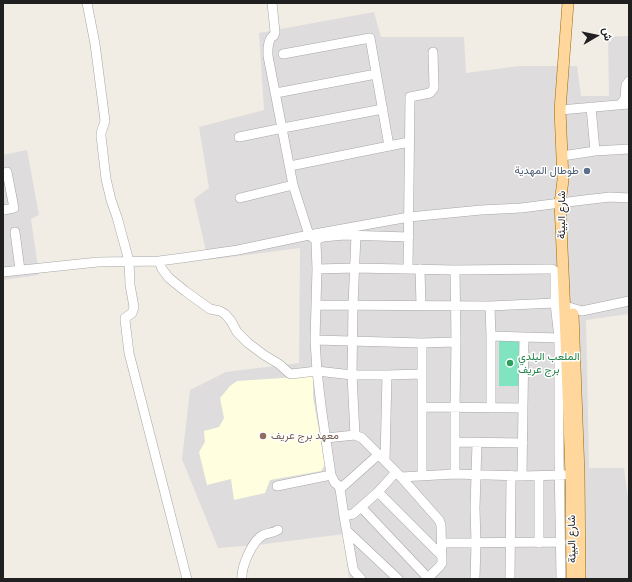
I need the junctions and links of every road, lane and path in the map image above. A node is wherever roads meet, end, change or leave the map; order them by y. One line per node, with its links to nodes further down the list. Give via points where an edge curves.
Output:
1 (87, 3): 33 (street, via 105,121 101,136 106,179)
2 (272, 3): 8 (street, via 275,35 267,46)
3 (568, 3): 12 (main road, شارع البيئة)
4 (434, 52): 15 (street, via 434,88 430,94 410,97)
5 (283, 54): 6 (street, via 370,38)
6 (376, 74): 8 (street); 11 (street)
7 (629, 81): 9 (street, via 626,85)
8 (276, 93): 13 (street)
9 (625, 104): 10 (street)
10 (591, 107): 12 (street); 18 (street)
11 (383, 109): 13 (street); 16 (street)
12 (560, 110): 19 (main road, شارع البيئة)
13 (283, 128): 14 (street); 20 (street)
14 (239, 137)
15 (409, 142): 16 (street); 27 (street)
16 (389, 146): 20 (street)
17 (629, 150): 18 (street)
18 (596, 151): 19 (street)
19 (562, 156): 25 (main road, شارع البيئة)
20 (290, 166): 22 (street)
21 (7, 172): 26 (street, via 14,208)
22 (293, 185): 23 (street); 29 (street)
23 (240, 198)
24 (629, 198): 25 (street, via 610,197)
25 (564, 202): 27 (street); 46 (main road, شارع البيئة)
26 (3, 210)
27 (409, 217): 29 (street); 31 (street)
28 (15, 232): 39 (street)
29 (309, 234): 32 (street); 34 (street, via 238,250)
30 (356, 235): 31 (street); 32 (street, via 328,236); 35 (street)
31 (409, 237): 37 (street)
32 (317, 241): 36 (street)
33 (129, 261): 34 (street); 39 (street); 93 (street, via 134,307 132,313 125,318 129,353)
34 (159, 261): 56 (street, via 168,278 210,309 225,314 240,336 264,356 291,374)
35 (355, 268): 36 (street); 37 (street); 47 (street)
36 (317, 269): 43 (street)
37 (408, 269): 38 (street)
38 (420, 269): 40 (street); 44 (street)
39 (20, 270): 41 (street)
40 (455, 270): 45 (street); 46 (street, via 552,269 555,271)
41 (3, 272)
42 (629, 301): 46 (street, via 582,311)
43 (316, 305): 47 (street); 52 (street)
44 (421, 305): 45 (street); 47 (street)
45 (455, 305): 48 (street); 54 (street)
46 (564, 305): 48 (street); 51 (street); 76 (main road, شارع البيئة)
47 (353, 306): 53 (street)
48 (490, 306): 49 (street)
49 (491, 336): 50 (street); 62 (street)
50 (524, 337): 51 (street); 63 (street)
51 (559, 338): 76 (street)
52 (315, 340): 53 (street); 56 (street)
53 (353, 341): 55 (street); 58 (street)
54 (456, 342): 55 (street); 61 (street)
55 (422, 343): 57 (street)
56 (317, 371): 58 (street); 65 (street)
57 (422, 374): 59 (street); 60 (street)
58 (352, 375): 59 (street); 64 (street)
59 (387, 375): 70 (street)
60 (422, 407): 61 (street); 77 (street)
61 (455, 408): 62 (street); 66 (street)
62 (491, 408): 63 (street)
63 (524, 408): 68 (street)
64 (356, 435): 65 (street); 69 (street, via 365,440)
65 (326, 438): 72 (street)
66 (455, 442): 67 (street); 71 (street)
67 (477, 443): 68 (street); 74 (street)
68 (523, 443): 78 (street)
69 (378, 455): 70 (street); 81 (street)
70 (385, 461): 73 (street)
71 (455, 474): 74 (street); 77 (street)
72 (331, 475): 80 (street); 81 (street)
73 (398, 475): 77 (street); 82 (street); 88 (street, via 439,520)
74 (477, 475): 75 (street); 89 (street)
75 (511, 475): 78 (street); 90 (street)
76 (570, 475): 79 (street); 87 (street); 101 (main road, شارع البيئة); 102 (main road, شارع البيئة)
77 (422, 476)
78 (522, 476): 79 (street)
79 (539, 476): 91 (street)
80 (277, 486)
81 (340, 489): 84 (street)
82 (378, 492): 83 (street); 92 (street)
83 (361, 507): 84 (street, via 353,514); 97 (street)
84 (344, 516): 86 (street)
85 (278, 530): 94 (street, via 258,539 244,564)
86 (347, 531): 95 (street, via 353,568); 96 (street)
87 (561, 542): 91 (street); 100 (street)
88 (442, 543): 89 (street); 92 (street)
89 (476, 543): 90 (street); 98 (street)
90 (510, 543): 91 (street); 99 (street)
91 (540, 543)
92 (442, 556): 97 (street, via 441,565)
93 (187, 579)
94 (242, 579)
95 (361, 579)
96 (398, 579)
97 (427, 579)
98 (475, 579)
99 (510, 579)
100 (562, 579)
101 (572, 579)
102 (580, 579)

